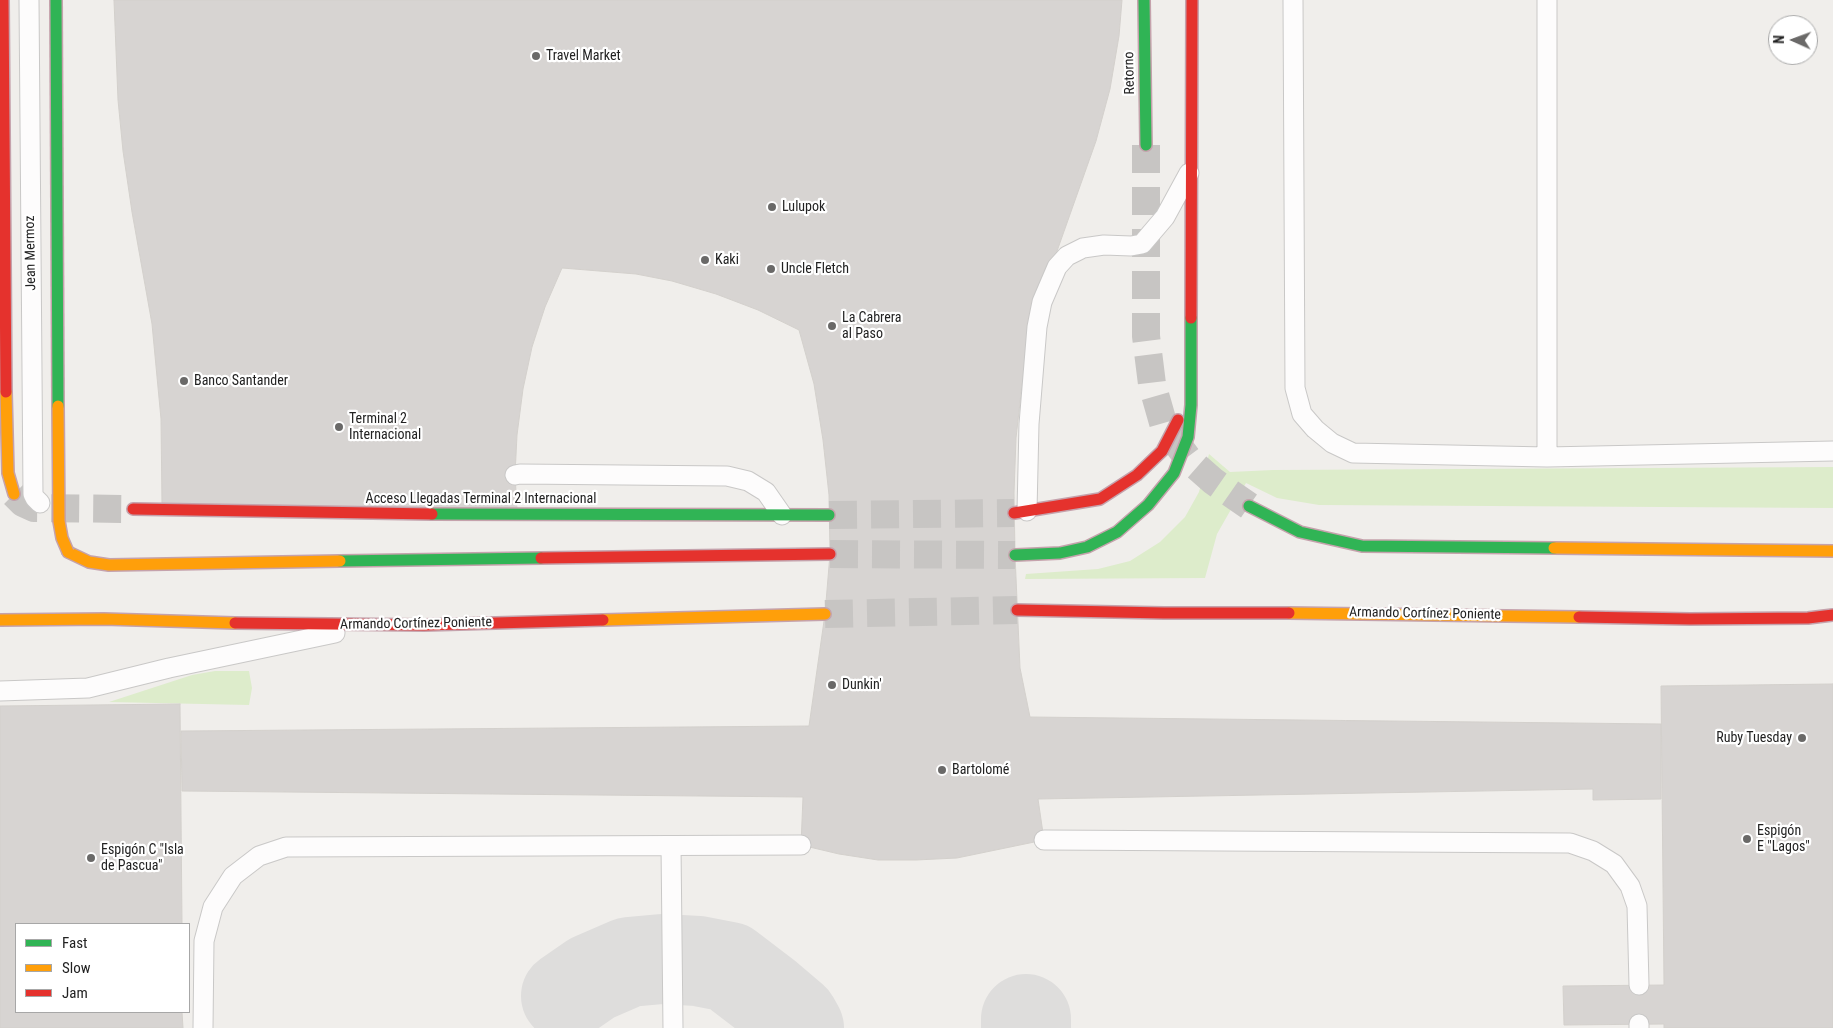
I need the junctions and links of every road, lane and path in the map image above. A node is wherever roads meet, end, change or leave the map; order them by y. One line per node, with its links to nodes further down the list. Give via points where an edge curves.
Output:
1 (3, 0): 13 (highway)
2 (29, 0): 13 (lane, Jean Mermoz, via 33,494 37,500)
3 (56, 0): 22 (highway, bridge, via 59,521 68,552 89,562 109,565)
4 (1144, 0): 8 (highway, Retorno)
5 (1192, 0): 9 (highway)
6 (1293, 0): 12 (lane, via 1294,365 1295,388 1302,414 1315,429 1353,453)
7 (1547, 0): 12 (lane)
8 (1146, 145)
9 (1191, 167): 10 (highway); 18 (lane, via 1165,216 1142,244 1082,248 1057,266 1042,302 1037,327)
10 (1191, 378): 18 (highway, via 1179,418 1162,451 1137,475 1100,499); 23 (highway, via 1188,437 1174,473 1148,505 1117,532 1087,547 1060,553)
11 (1833, 452): 12 (lane)
12 (1547, 457)
13 (8, 473): 15 (highway)
14 (515, 475): 19 (lane, via 727,476 748,480 766,492)
15 (14, 494)
16 (1249, 506): 21 (highway, via 1300,532 1362,546)
17 (133, 509): 19 (highway, Acceso Llegadas Terminal 2 Internacional)
18 (1021, 512)
19 (782, 515): 20 (highway, Acceso Llegadas Terminal 2 Internacional)
20 (830, 515)
21 (1833, 551)
22 (830, 554)
23 (1015, 555)
24 (1017, 610): 26 (highway, Armando Cortínez Poniente, via 1690,619 1808,618)
25 (825, 614): 28 (highway, Armando Cortínez Poniente)
26 (1833, 614)
27 (3, 621): 28 (highway, Armando Cortínez Poniente, via 104,619)
28 (375, 625): 29 (lane, via 88,688)
29 (0, 691)
30 (1044, 840): 33 (lane, via 1570,843 1614,864 1630,886 1637,906)
31 (801, 845): 32 (lane)
32 (672, 846): 34 (lane, via 286,847 259,856 233,876 213,907 204,941); 35 (lane)
33 (1639, 985)
34 (203, 1028)
35 (673, 1028)

